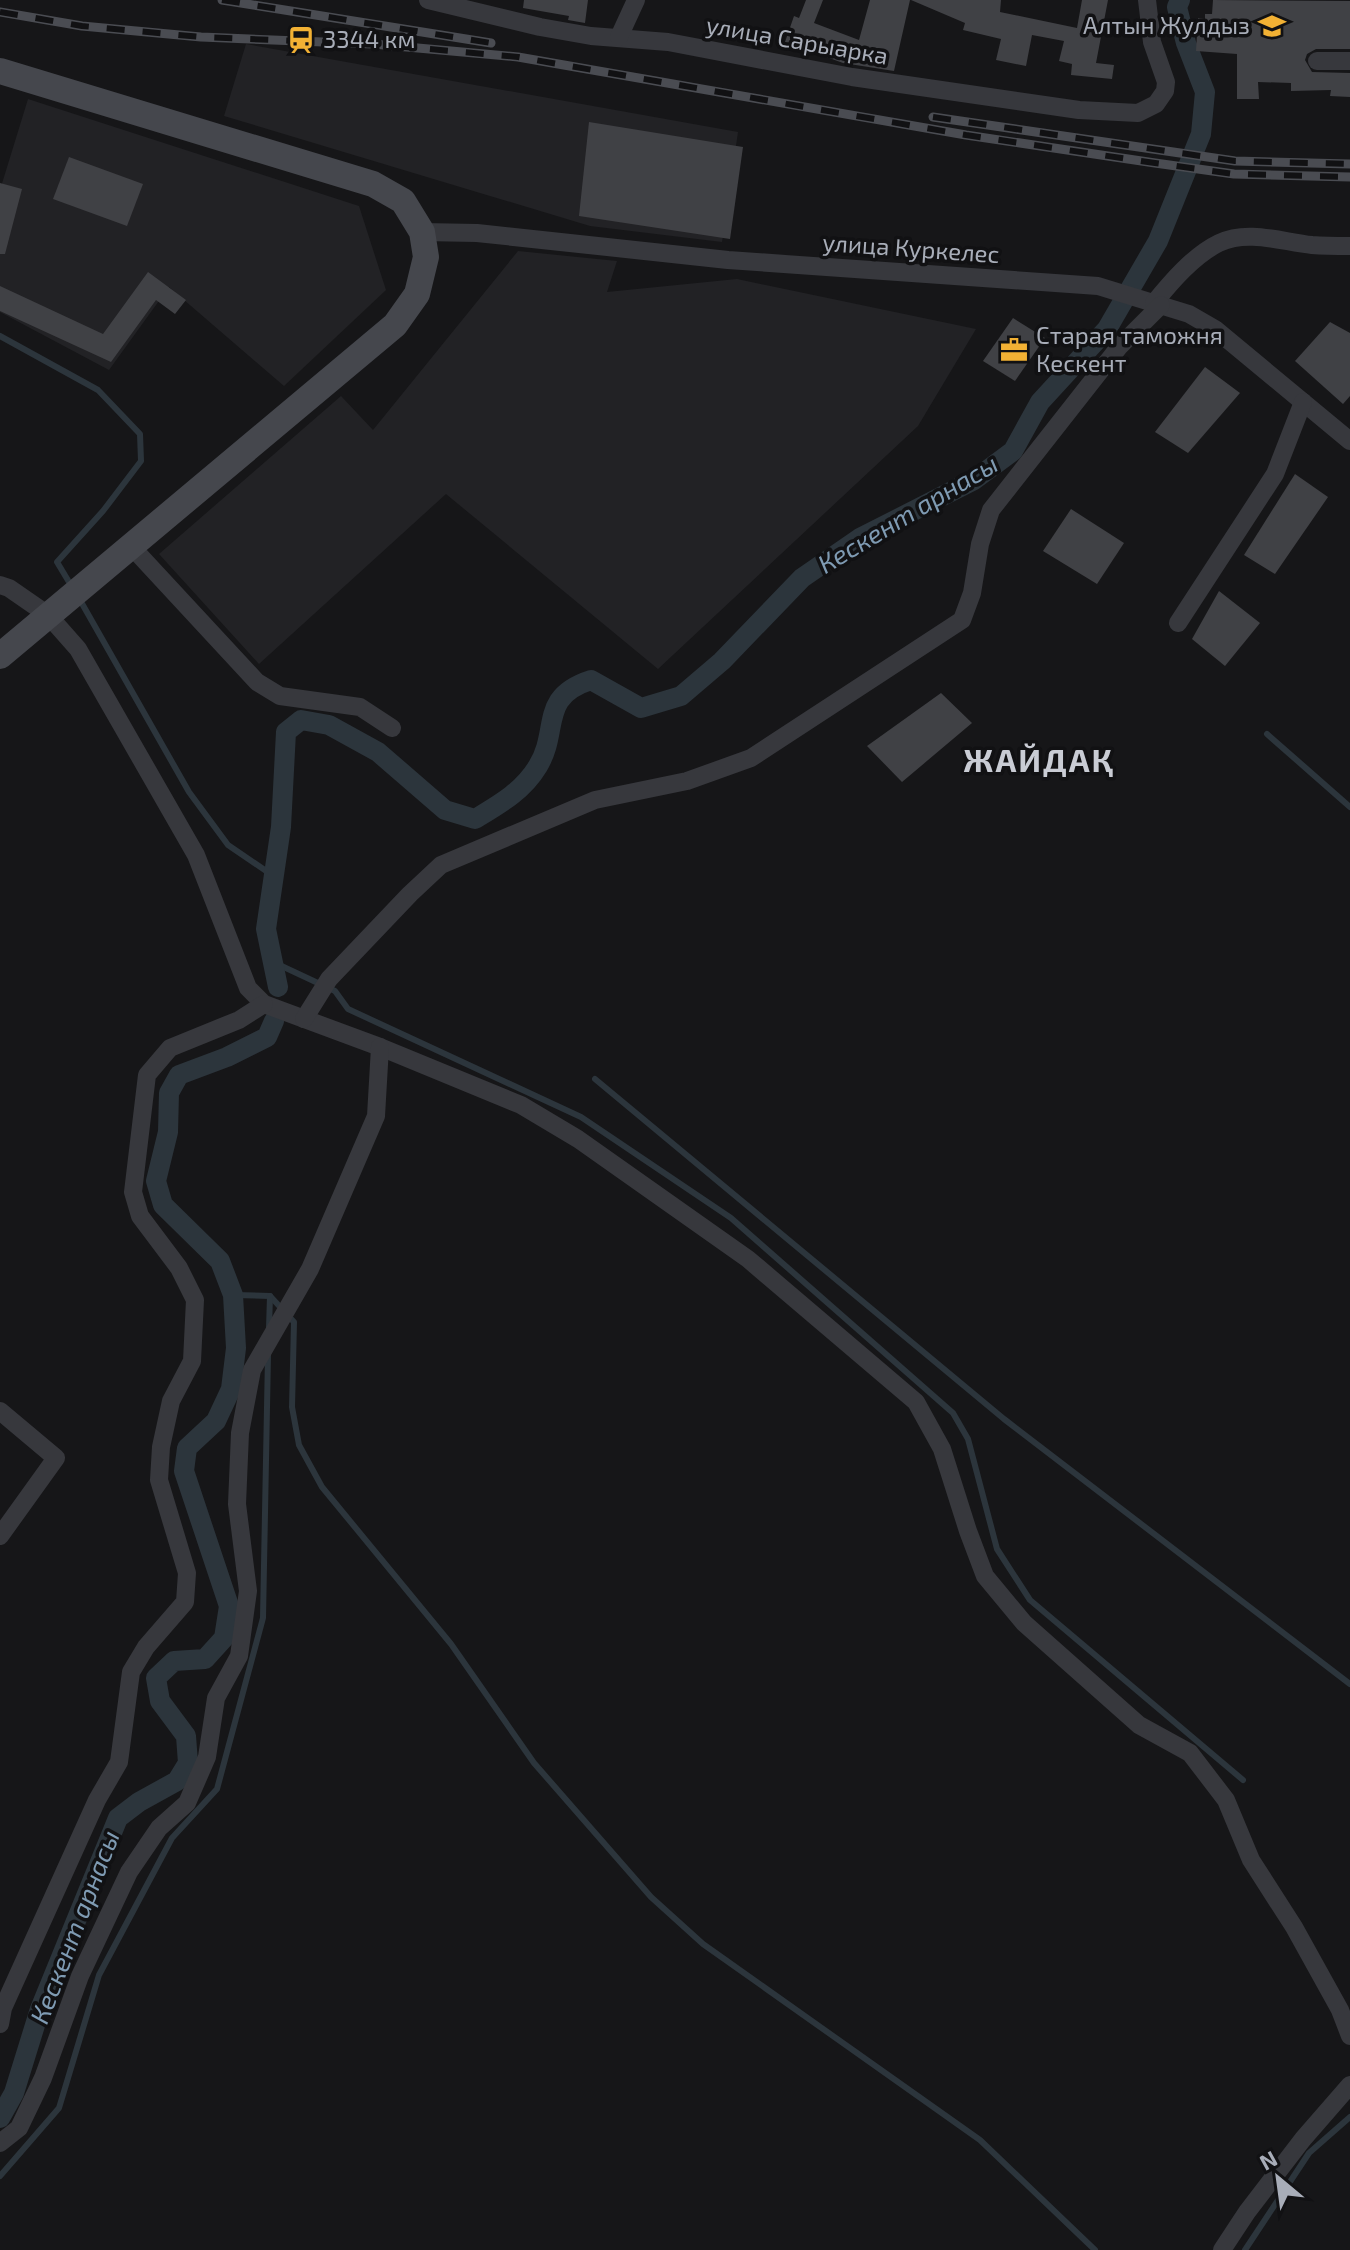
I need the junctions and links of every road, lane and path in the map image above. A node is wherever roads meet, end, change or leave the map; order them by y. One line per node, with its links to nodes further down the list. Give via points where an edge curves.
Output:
1 (428, 0): 4 (street, улица Сарыарка, via 556,30)
2 (636, 0): 4 (street)
3 (1147, 0): 4 (street, улица Сарыарка, via 1152,42 1166,82 1156,104 1138,113 1079,110 852,77)
4 (619, 37)
5 (1317, 61): 6 (street)
6 (1350, 61)
7 (0, 71): 8 (main road, via 373,184 403,201)
8 (422, 232): 10 (street, улица Куркелес, via 1098,286); 13 (main road, via 426,257 417,294 395,325)
9 (1350, 246): 10 (street, via 1241,237 1219,243 1196,259)
10 (1157, 304): 11 (street, улица Куркелес, via 1215,329); 20 (street, via 991,510 962,620 751,758 687,781 595,800 441,865 325,985)
11 (1303, 402): 12 (street, улица Куркелес); 16 (street, via 1275,474)
12 (1350, 441)
13 (131, 546): 15 (main road); 18 (street, via 257,682 280,696 360,707)
14 (0, 585): 15 (street)
15 (57, 608): 17 (main road); 19 (street, via 196,855 248,988)
16 (1178, 623)
17 (0, 656)
18 (392, 728)
19 (264, 1004): 20 (street); 24 (street, via 170,1048 147,1075 133,1192 140,1216 179,1268 195,1300 192,1361 171,1401 159,1480 187,1573 185,1602 131,1672 119,1762 97,1800)
20 (304, 1019): 21 (street)
21 (380, 1047): 25 (street, via 521,1105 578,1139 748,1259 916,1402 942,1449 985,1576 1024,1623 1139,1725 1190,1753 1226,1800 1251,1860 1302,1941); 27 (street, via 376,1116 310,1269 252,1370 240,1433 237,1504 248,1591 239,1656 216,1698 207,1757 187,1803 159,1828 129,1872 80,1976 43,2078 19,2128)
22 (0, 1411): 23 (street, via 56,1458)
23 (0, 1536)
24 (0, 2024)
25 (1350, 2036)
26 (1350, 2085): 28 (street, via 1303,2139)
27 (0, 2143)
28 (1222, 2250)

